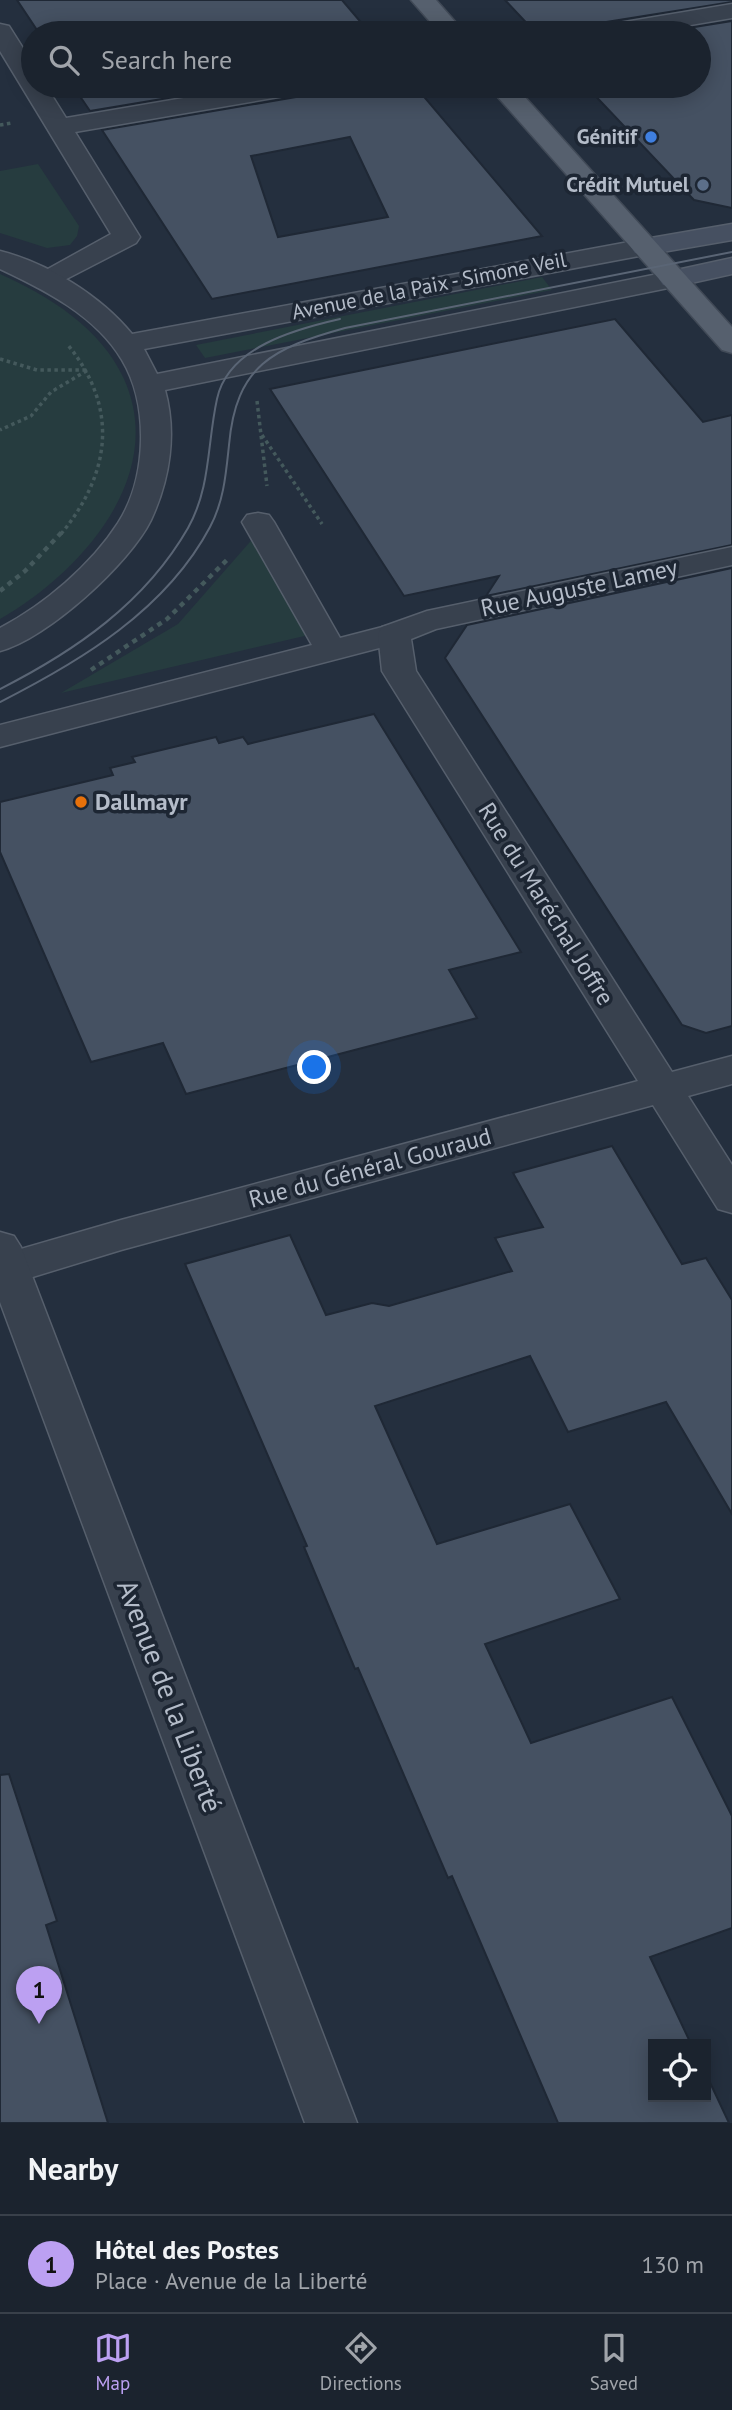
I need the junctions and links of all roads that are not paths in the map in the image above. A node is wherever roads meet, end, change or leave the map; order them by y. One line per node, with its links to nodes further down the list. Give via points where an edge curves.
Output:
1 (423, 0): 3 (main road)
2 (732, 11): 4 (street)
3 (442, 21)
4 (672, 21)
5 (0, 31): 6 (street)
6 (21, 64)
7 (42, 98): 10 (street)
8 (227, 98): 10 (street)
9 (512, 98): 12 (main road)
10 (60, 127): 16 (street, via 126,237)
11 (732, 232): 12 (main road, Avenue de la Paix - Simone Veil)
12 (645, 247): 15 (main road); 17 (street, Avenue de la Paix - Simone Veil)
13 (0, 259): 16 (street)
14 (732, 266): 15 (main road, Avenue de la Paix - Simone Veil)
15 (673, 279): 18 (main road); 19 (street, Avenue de la Paix - Simone Veil)
16 (47, 281): 17 (street, via 98,316)
17 (127, 344): 19 (street)
18 (732, 344)
19 (149, 384): 23 (street, via 159,419 159,447 136,520 89,578 19,632)
20 (258, 522): 24 (street)
21 (732, 556): 22 (street, Rue Auguste Lamey, via 427,621)
22 (394, 634): 24 (street); 27 (street, Rue du Maréchal Joffre, via 399,671)
23 (0, 641)
24 (332, 652): 25 (street)
25 (0, 736)
26 (732, 1070): 27 (street, Rue du Général Gouraud)
27 (663, 1089): 28 (street, Rue du Maréchal Joffre); 29 (street, Rue du Général Gouraud)
28 (732, 1198)
29 (3, 1262): 30 (street, Avenue de la Liberté)
30 (331, 2123)

